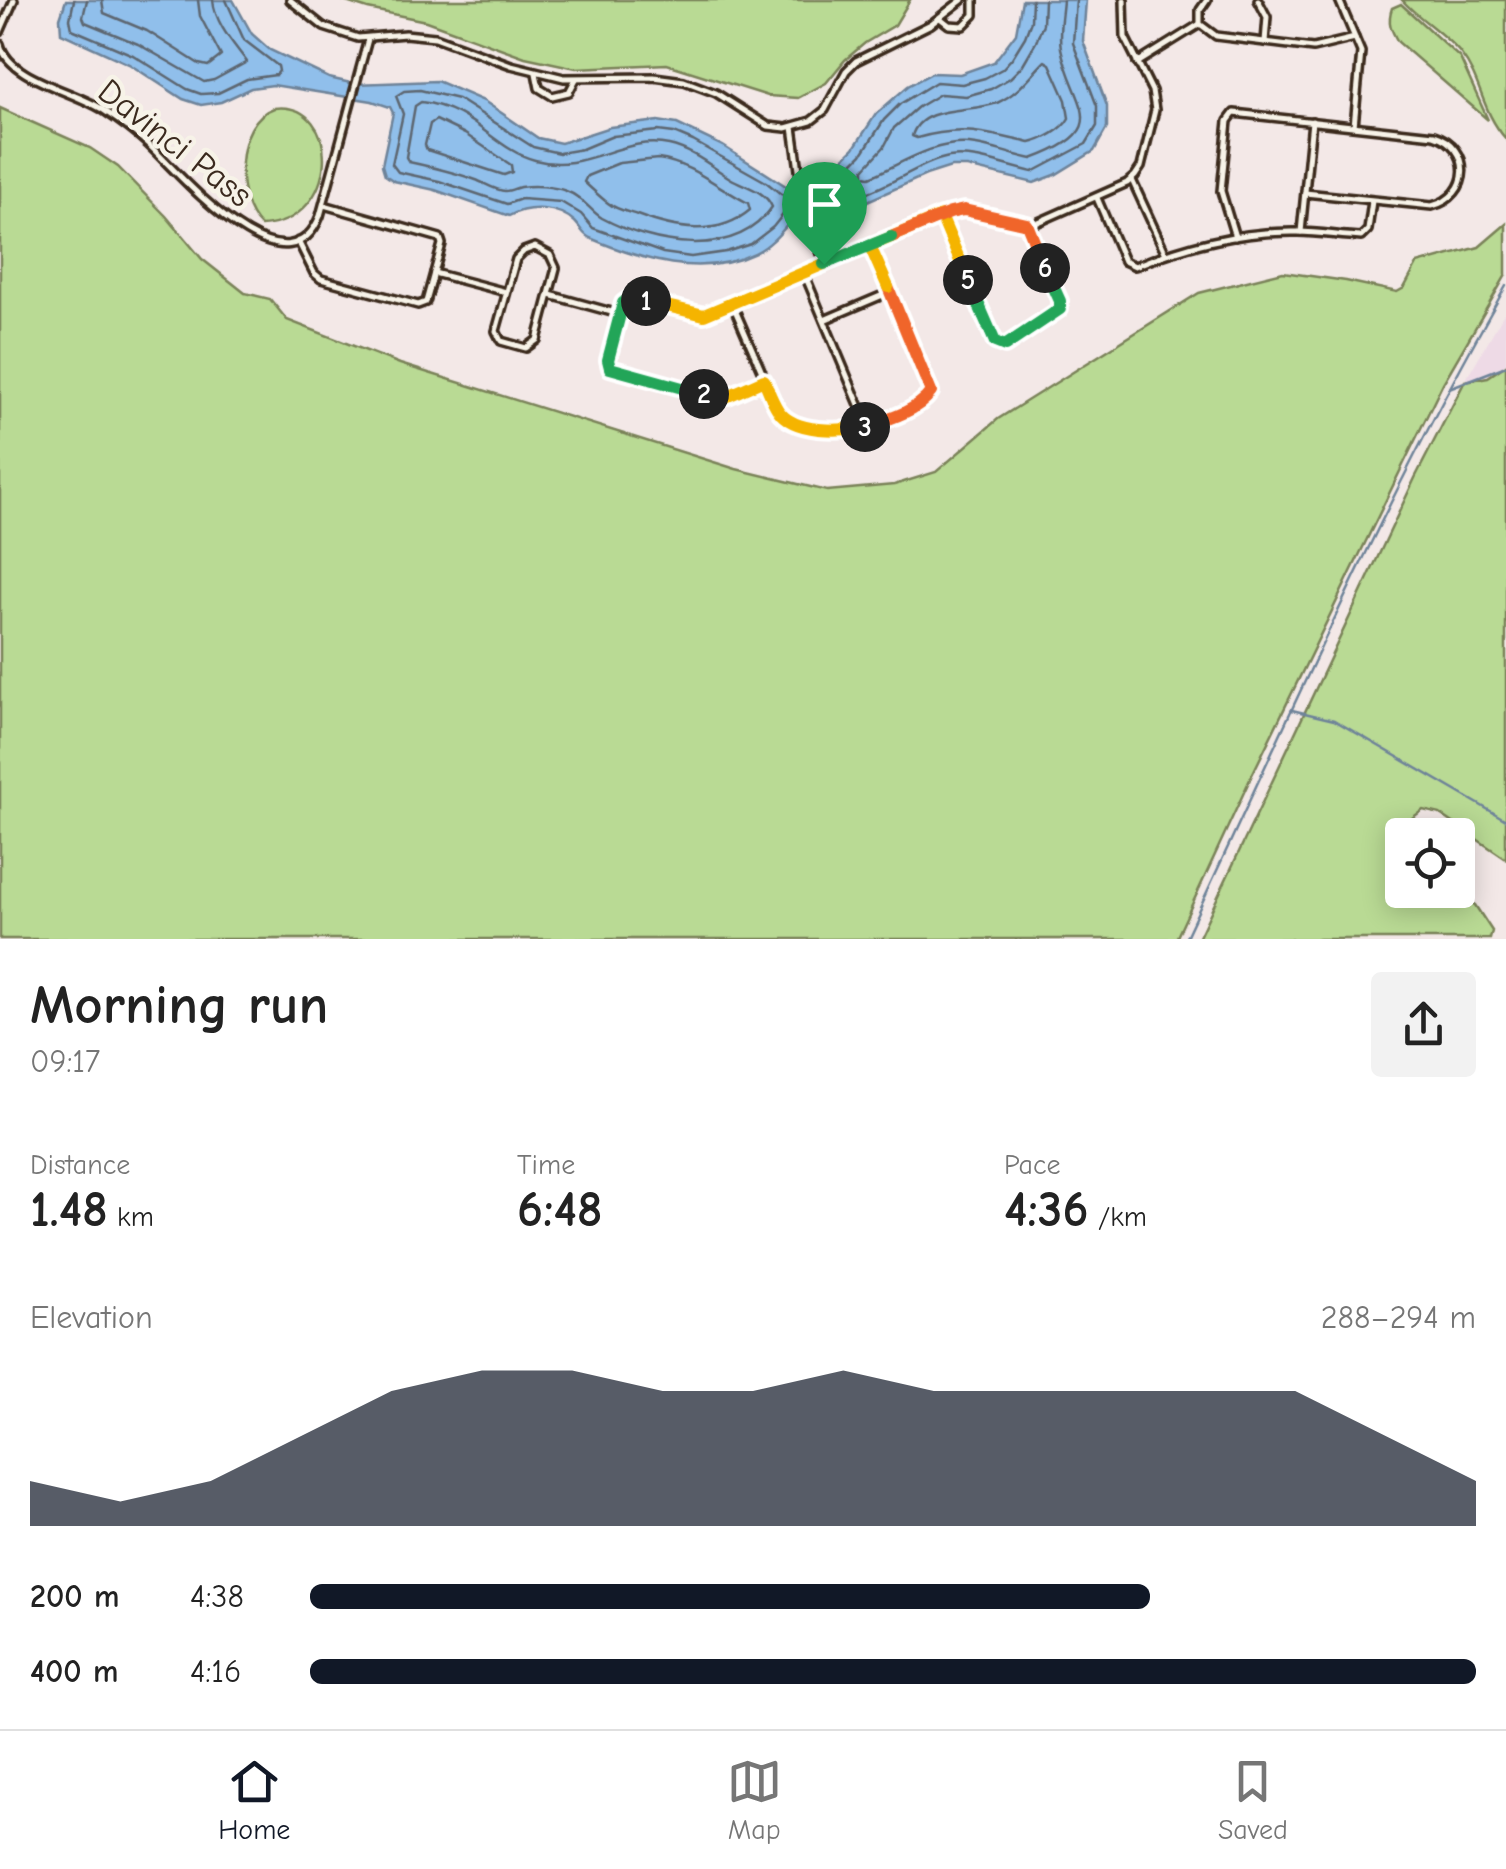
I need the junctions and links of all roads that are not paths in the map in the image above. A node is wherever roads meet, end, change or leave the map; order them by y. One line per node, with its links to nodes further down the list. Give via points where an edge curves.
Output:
1 (14, 0): 11 (street)
2 (290, 0): 13 (street, via 324,27)
3 (962, 0): 9 (street)
4 (974, 0): 9 (street, via 974,15 962,26)
5 (1124, 0): 16 (street, via 1125,37)
6 (1207, 0): 10 (street)
7 (1258, 0): 14 (street, via 1268,16)
8 (1339, 0): 12 (street)
9 (940, 18): 21 (street, via 856,61 826,110)
10 (1200, 24): 14 (street, via 1216,36); 16 (street)
11 (0, 32)
12 (1355, 38): 14 (street, via 1320,48); 20 (street, via 1362,54)
13 (368, 39): 17 (street, via 436,37); 26 (street)
14 (1265, 42)
15 (0, 44): 31 (street, Davinci Pass, via 16,69 97,106 146,141 226,219 276,244)
16 (1136, 63): 22 (street, via 1155,110)
17 (536, 73): 18 (street); 18 (street, via 539,88 552,96 570,92)
18 (576, 79): 21 (street, via 684,81 716,92 768,126)
19 (1312, 121): 20 (street); 23 (street); 30 (street, via 1238,112 1229,118 1221,184)
20 (1354, 126): 25 (street, via 1440,136 1462,160 1462,183 1443,203)
21 (792, 128): 34 (street, via 804,213)
22 (1132, 180): 24 (street); 33 (street)
23 (1305, 193): 25 (street); 29 (street)
24 (1096, 197): 28 (street); 33 (street, via 1128,264)
25 (1372, 201): 29 (street, via 1361,237)
26 (324, 205): 31 (street, via 318,223); 35 (street, via 438,236)
27 (941, 216): 28 (street, via 971,211); 28 (street, via 1002,346 1060,309); 32 (street)
28 (1027, 224)
29 (1301, 232): 30 (street)
30 (1236, 237): 33 (street)
31 (298, 241): 35 (street, via 321,279 418,305 426,302)
32 (870, 246): 34 (street); 38 (street)
33 (1166, 254)
34 (824, 264): 36 (street)
35 (434, 273): 37 (street)
36 (804, 273): 40 (street); 42 (street)
37 (506, 292): 39 (street, via 517,257 535,248 548,252 555,265); 39 (street, via 496,334 526,348 537,340)
38 (890, 292): 42 (street); 44 (street, via 931,392)
39 (549, 295): 41 (street)
40 (732, 303): 41 (street, via 698,315 630,298); 43 (street)
41 (619, 314): 43 (street, via 608,360 615,371 714,397)
42 (824, 320): 44 (street)
43 (764, 380): 44 (street, via 792,421 836,430)
44 (868, 426)

